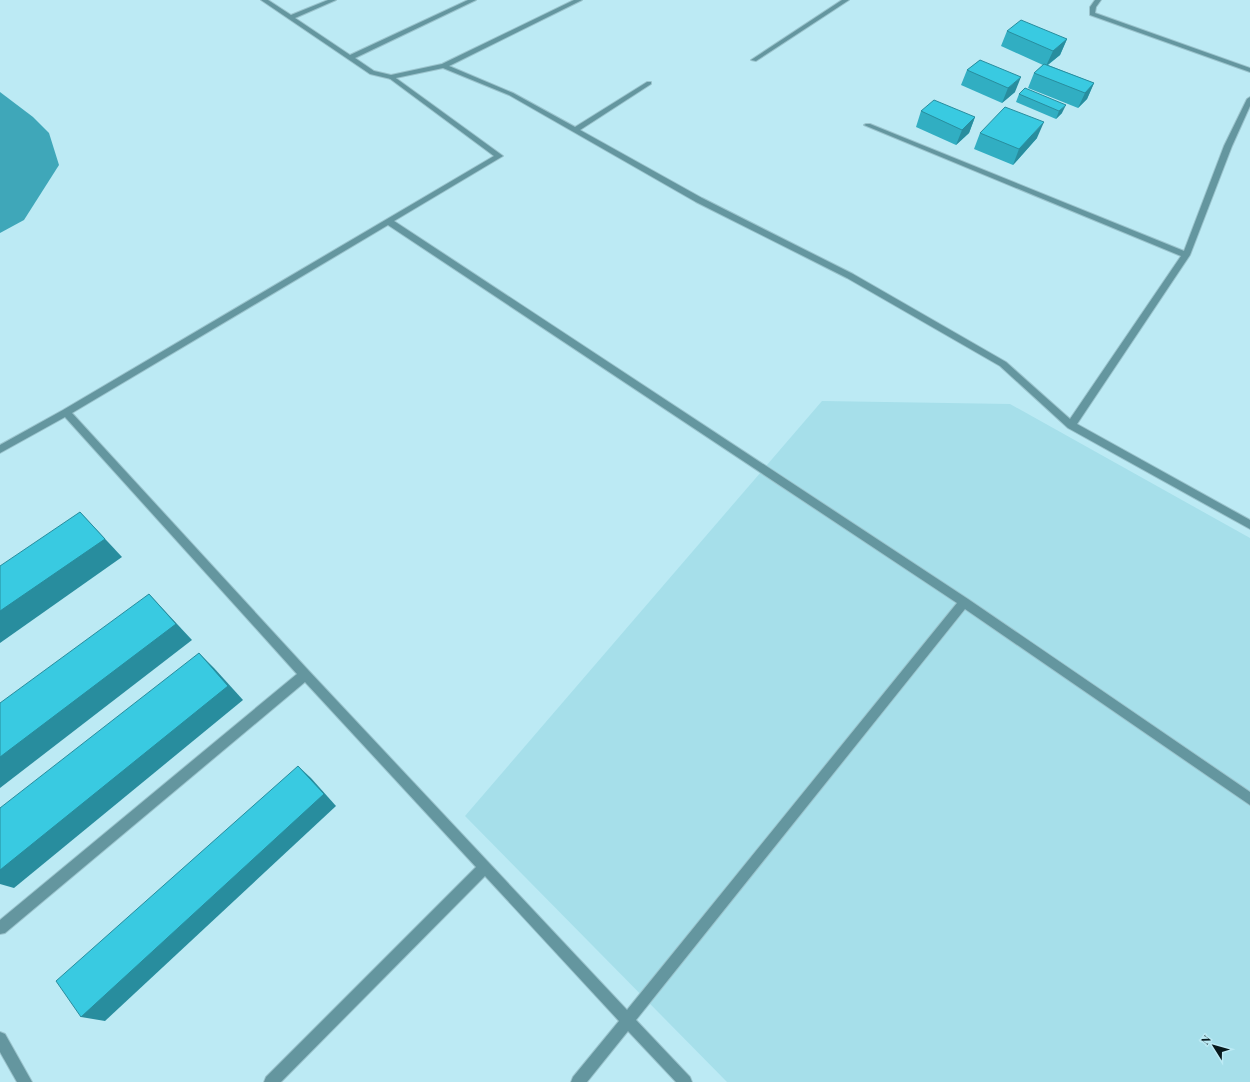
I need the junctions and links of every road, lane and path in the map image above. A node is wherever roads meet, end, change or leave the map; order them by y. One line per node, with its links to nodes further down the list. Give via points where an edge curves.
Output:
1 (264, 0): 7 (street)
2 (333, 0): 7 (street)
3 (473, 0): 8 (street)
4 (579, 0): 10 (street)
5 (846, 0): 9 (street)
6 (1098, 0): 11 (street, via 1092,14)
7 (292, 18): 8 (street)
8 (350, 58): 12 (street, via 372,73)
9 (754, 60)
10 (444, 66): 12 (street); 16 (street, via 510,94)
11 (1250, 70)
12 (391, 77): 17 (street, via 499,156)
13 (649, 83): 16 (street)
14 (1250, 99): 18 (street, via 1228,146)
15 (868, 125): 18 (street)
16 (576, 130): 20 (street, via 699,200 850,276 1003,364)
17 (388, 221): 19 (street); 23 (street)
18 (1186, 255): 20 (street)
19 (66, 412): 21 (street); 24 (street)
20 (1071, 425): 22 (street)
21 (0, 449)
22 (1250, 525)
23 (964, 602): 25 (street); 28 (street)
24 (305, 675): 26 (street); 27 (street)
25 (1250, 799)
26 (485, 867): 28 (street); 31 (street)
27 (0, 928)
28 (627, 1020): 32 (street); 33 (street)
29 (0, 1039): 30 (street)
30 (25, 1082)
31 (271, 1082)
32 (578, 1082)
33 (685, 1082)

